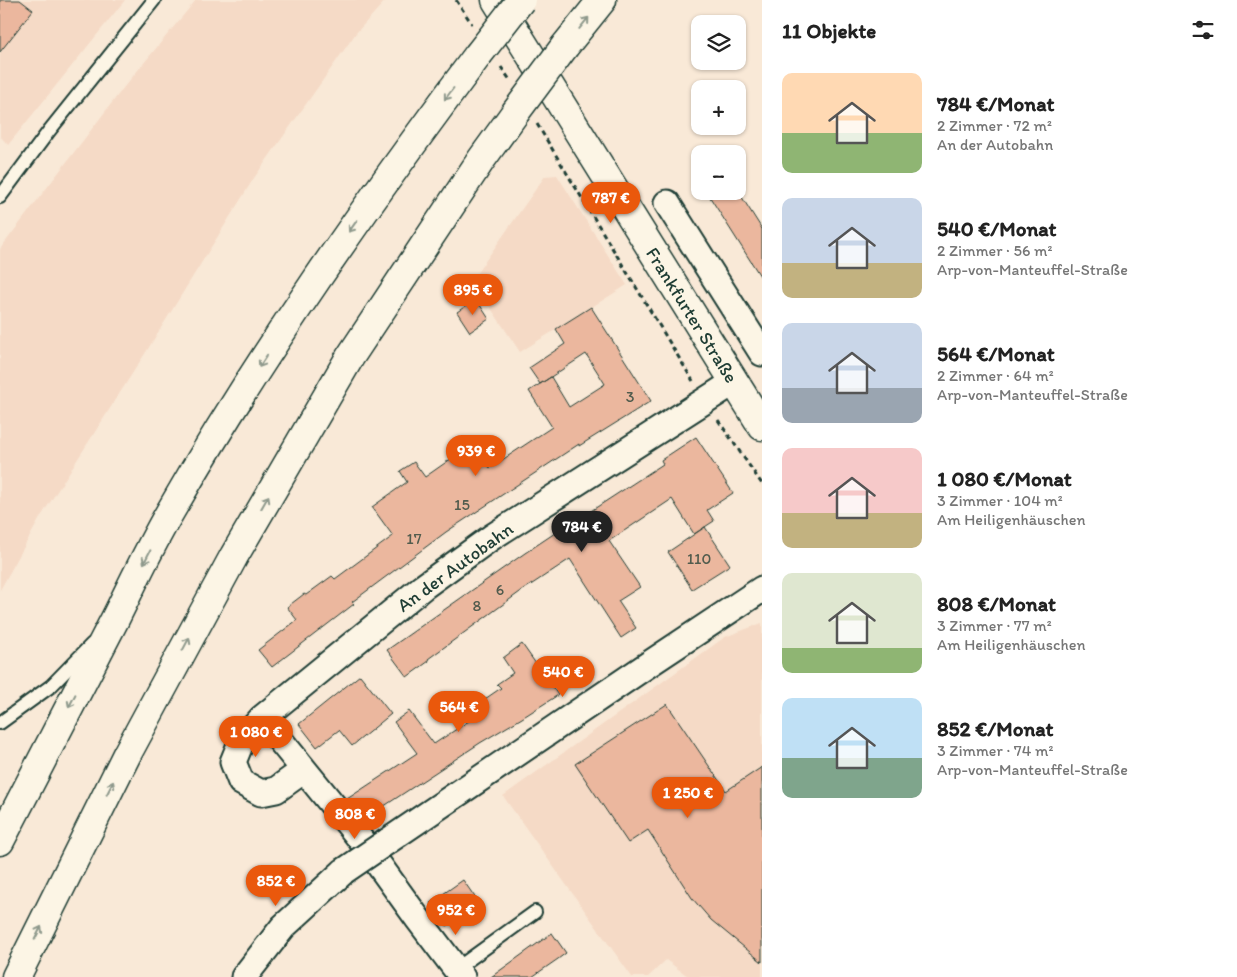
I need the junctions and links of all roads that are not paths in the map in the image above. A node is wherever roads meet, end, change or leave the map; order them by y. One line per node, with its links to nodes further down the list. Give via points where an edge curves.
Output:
1 (154, 0): 5 (lane)
2 (496, 0): 8 (main road, Frankfurter Straße)
3 (521, 0): 11 (main road, one-way to 11, bridge, via 390,174 286,324 169,513)
4 (602, 0): 18 (main road, one-way to 4, bridge, via 127,754 234,556 350,356 481,160 524,115 565,46)
5 (0, 197)
6 (667, 203): 7 (street, Frankfurter Straße)
7 (762, 353)
8 (734, 382): 9 (main road, Frankfurter Straße); 12 (street, An der Autobahn, via 492,537 423,587)
9 (762, 426)
10 (762, 589): 19 (street, bridge, via 344,871 283,927)
11 (112, 624): 13 (lane, via 50,686); 15 (main road, one-way to 15)
12 (262, 718): 14 (street); 14 (street, An der Autobahn, via 242,740 233,762 241,782 261,793 276,790)
13 (0, 723)
14 (304, 770): 17 (street, via 358,836)
15 (0, 841)
16 (535, 912): 17 (lane)
17 (459, 973)
18 (16, 977)
19 (244, 977)

